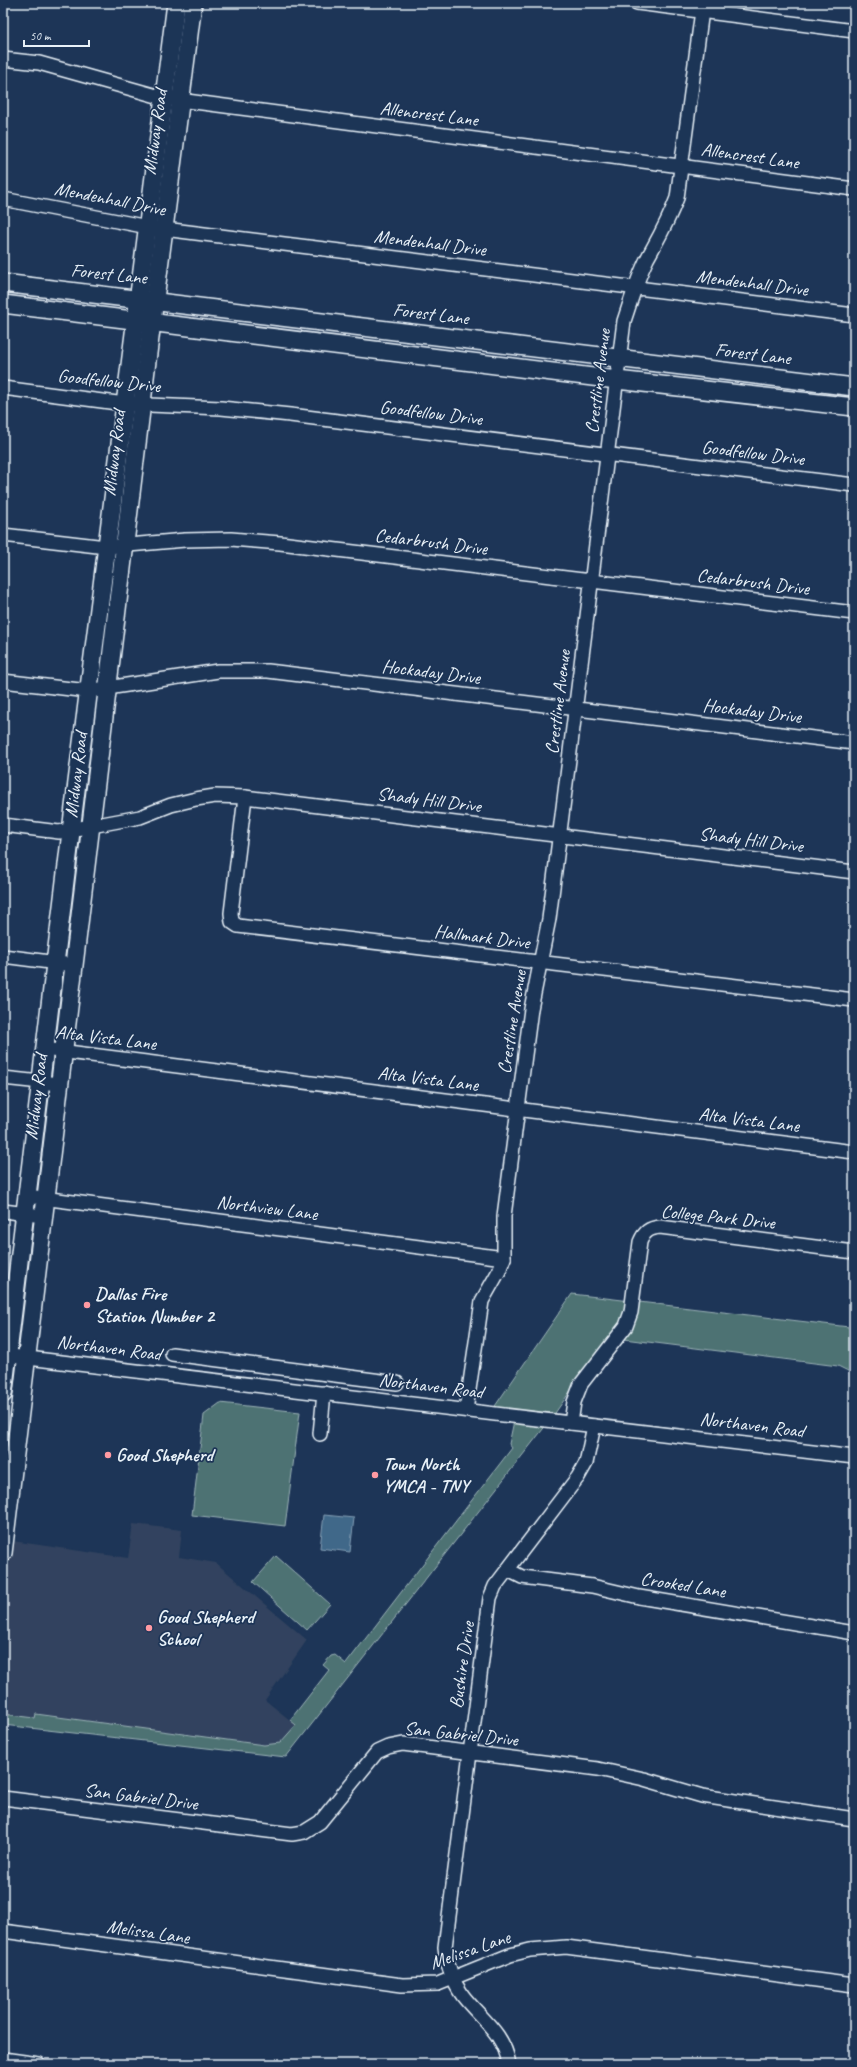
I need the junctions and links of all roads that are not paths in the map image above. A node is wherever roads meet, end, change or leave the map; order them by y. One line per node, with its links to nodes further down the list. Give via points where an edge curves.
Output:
1 (176, 3): 7 (main road, Midway Road)
2 (193, 3): 8 (main road, Midway Road)
3 (637, 3): 4 (street)
4 (702, 7): 5 (street); 9 (street, Crestline Avenue)
5 (854, 32)
6 (3, 59): 7 (street, Allencrest Lane, via 39,63)
7 (164, 98): 8 (street, Allencrest Lane); 12 (main road, Midway Road)
8 (181, 101): 9 (street, Allencrest Lane); 12 (main road, Midway Road)
9 (682, 167): 10 (street, Allencrest Lane); 14 (street, Crestline Avenue, via 677,198 667,225)
10 (854, 189)
11 (3, 199): 12 (street, Mendenhall Drive)
12 (156, 228): 14 (street, Mendenhall Drive); 15 (main road, Midway Road)
13 (3, 283): 15 (main road, Forest Lane)
14 (635, 288): 17 (street, Mendenhall Drive); 19 (street, Crestline Avenue, via 624,321)
15 (146, 300): 18 (main road, Midway Road); 19 (main road, Forest Lane)
16 (3, 304): 18 (main road)
17 (854, 315)
18 (144, 320): 20 (main road); 23 (main road, Midway Road)
19 (620, 359): 20 (street, Crestline Avenue); 21 (main road, Forest Lane)
20 (617, 380): 24 (main road); 25 (street, Crestline Avenue)
21 (854, 387)
22 (3, 388): 23 (street, Goodfellow Drive)
23 (133, 404): 25 (street, Goodfellow Drive, via 221,408 290,415); 28 (main road, Midway Road); 29 (main road, Midway Road)
24 (854, 408)
25 (608, 454): 26 (street, Goodfellow Drive); 30 (street, Crestline Avenue)
26 (854, 485)
27 (3, 534): 29 (street, Cedarbrush Drive)
28 (124, 545): 29 (street, Cedarbrush Drive); 30 (street, Cedarbrush Drive, via 231,539); 33 (main road, Midway Road)
29 (106, 547): 34 (main road, Midway Road)
30 (592, 581): 31 (street, Cedarbrush Drive); 35 (street, Crestline Avenue)
31 (854, 613)
32 (3, 681): 34 (street, Hockaday Drive)
33 (107, 688): 34 (street, Hockaday Drive); 35 (street, Hockaday Drive, via 218,671 268,671); 39 (main road, Midway Road)
34 (88, 691): 40 (main road, Midway Road)
35 (576, 708): 36 (street, Hockaday Drive); 41 (street, Crestline Avenue)
36 (854, 743)
37 (245, 797): 39 (street, Shady Hill Drive, via 215,796 196,799 140,817); 41 (street, Shady Hill Drive); 45 (street, Hallmark Drive, via 230,913 232,922 238,926)
38 (3, 825): 40 (street, Shady Hill Drive, via 59,832)
39 (91, 825): 40 (street, Shady Hill Drive); 46 (main road, Midway Road)
40 (71, 830): 44 (main road, Midway Road)
41 (560, 836): 42 (street, Shady Hill Drive); 45 (street, Crestline Avenue, via 550,919)
42 (854, 872)
43 (3, 956): 44 (street)
44 (54, 963): 46 (street); 48 (main road, Midway Road)
45 (541, 963): 47 (street, Hallmark Drive); 53 (street, Crestline Avenue, via 531,1009)
46 (73, 965): 49 (main road, Midway Road)
47 (854, 1000)
48 (44, 1049): 49 (street, Alta Vista Lane); 51 (main road, Midway Road)
49 (63, 1052): 52 (main road, Midway Road); 53 (street, Alta Vista Lane)
50 (3, 1078): 51 (street)
51 (40, 1081): 52 (street); 55 (main road, Midway Road)
52 (59, 1084): 56 (main road, Midway Road)
53 (518, 1109): 54 (street, Alta Vista Lane); 61 (street, Crestline Avenue, via 504,1216)
54 (854, 1152)
55 (26, 1196): 56 (street, Northview Lane); 58 (main road, Midway Road)
56 (45, 1199): 59 (main road, Midway Road); 61 (street, Northview Lane)
57 (3, 1211): 58 (street)
58 (24, 1213): 59 (street); 63 (main road, Midway Road)
59 (43, 1216): 64 (main road, Midway Road)
60 (854, 1252): 73 (street, College Park Drive, via 652,1228 644,1234 640,1242 631,1312 626,1326 581,1384 574,1402)
61 (504, 1258): 72 (street, Crestline Avenue, via 482,1301)
62 (172, 1354): 65 (street)
63 (5, 1355): 64 (street, Northaven Road); 70 (main road, Midway Road)
64 (26, 1358): 67 (street, Northaven Road); 77 (main road, Midway Road)
65 (218, 1360): 66 (street); 67 (street)
66 (364, 1378): 68 (street); 71 (street)
67 (215, 1380): 69 (street, Northaven Road)
68 (397, 1382)
69 (324, 1393): 71 (street, Northaven Road); 75 (street)
70 (3, 1394)
71 (361, 1397): 72 (street, Northaven Road)
72 (466, 1410): 73 (street, Northaven Road)
73 (572, 1423): 74 (street, Northaven Road)
74 (594, 1426): 76 (street, Northaven Road); 78 (street, Bushire Drive, via 586,1463)
75 (320, 1434)
76 (854, 1457)
77 (3, 1553)
78 (508, 1570): 79 (street, Crooked Lane, via 522,1576 592,1586 633,1596); 80 (street, Bushire Drive, via 495,1586 490,1598)
79 (854, 1632)
80 (470, 1752): 81 (street, San Gabriel Drive, via 403,1744 377,1752 320,1822 304,1832 292,1834); 82 (street, San Gabriel Drive, via 598,1769 702,1796); 84 (street, Bushire Drive, via 446,1935 446,1964)
81 (3, 1798)
82 (854, 1819)
83 (3, 1931): 84 (street, Melissa Lane, via 402,1985 438,1984)
84 (452, 1978): 85 (street, Melissa Lane, via 530,1950 566,1947); 88 (street, Bushire Drive, via 464,1997 493,2028 506,2050)
85 (854, 1985)
86 (3, 2059): 87 (street)
87 (39, 2064)
88 (509, 2064)

